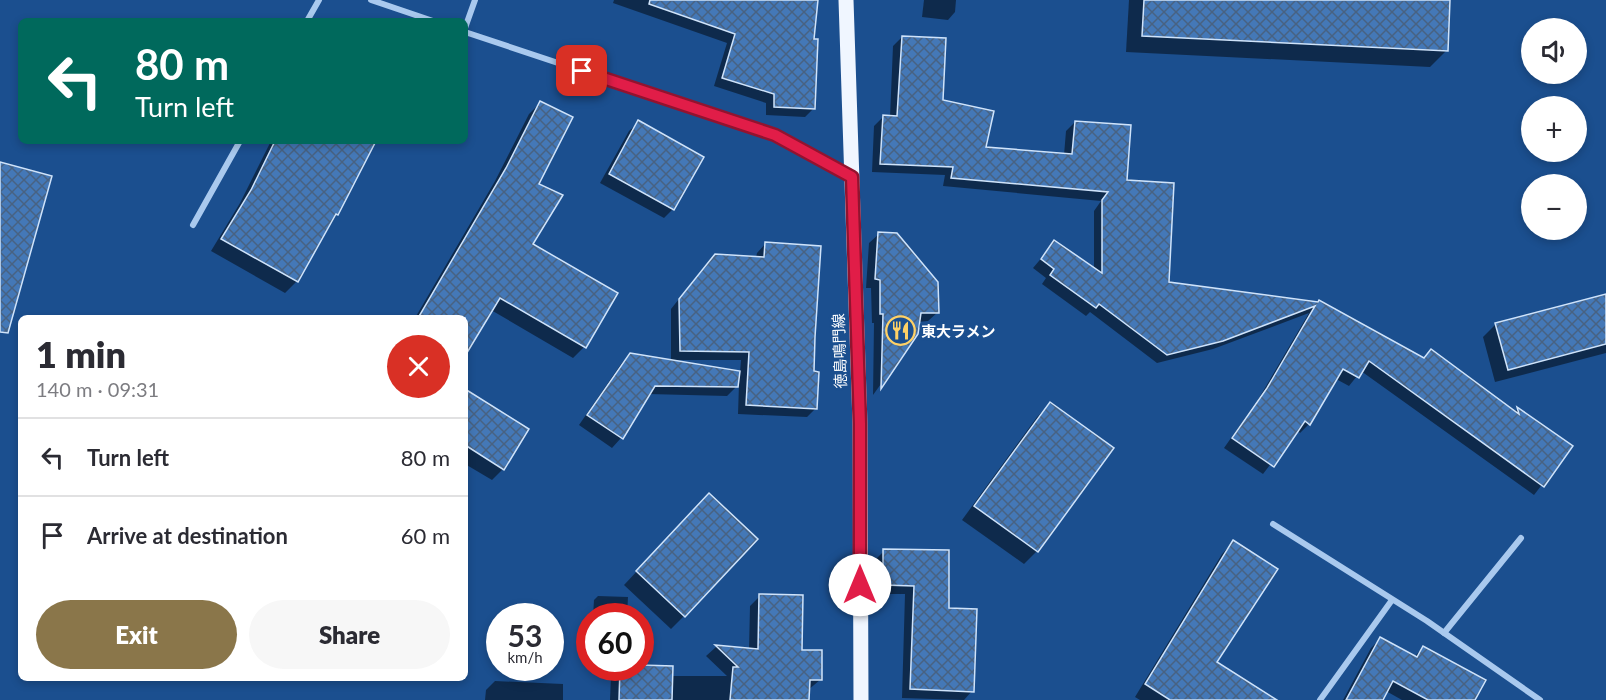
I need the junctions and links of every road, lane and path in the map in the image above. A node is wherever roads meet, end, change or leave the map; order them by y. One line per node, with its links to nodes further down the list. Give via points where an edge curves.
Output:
1 (319, 0): 5 (street)
2 (371, 0): 6 (street)
3 (475, 0): 7 (street)
4 (846, 0): 10 (main road, 徳島鳴門線)
5 (309, 18)
6 (424, 18)
7 (468, 21)
8 (468, 31): 10 (street, via 775,135)
9 (238, 144): 11 (street)
10 (852, 177): 16 (main road, 徳島鳴門線, via 860,424)
11 (193, 225)
12 (1273, 524): 14 (street)
13 (1521, 538): 15 (street)
14 (1392, 600): 15 (street); 17 (street)
15 (1444, 633): 18 (street)
16 (861, 700)
17 (1320, 700)
18 (1540, 700)

